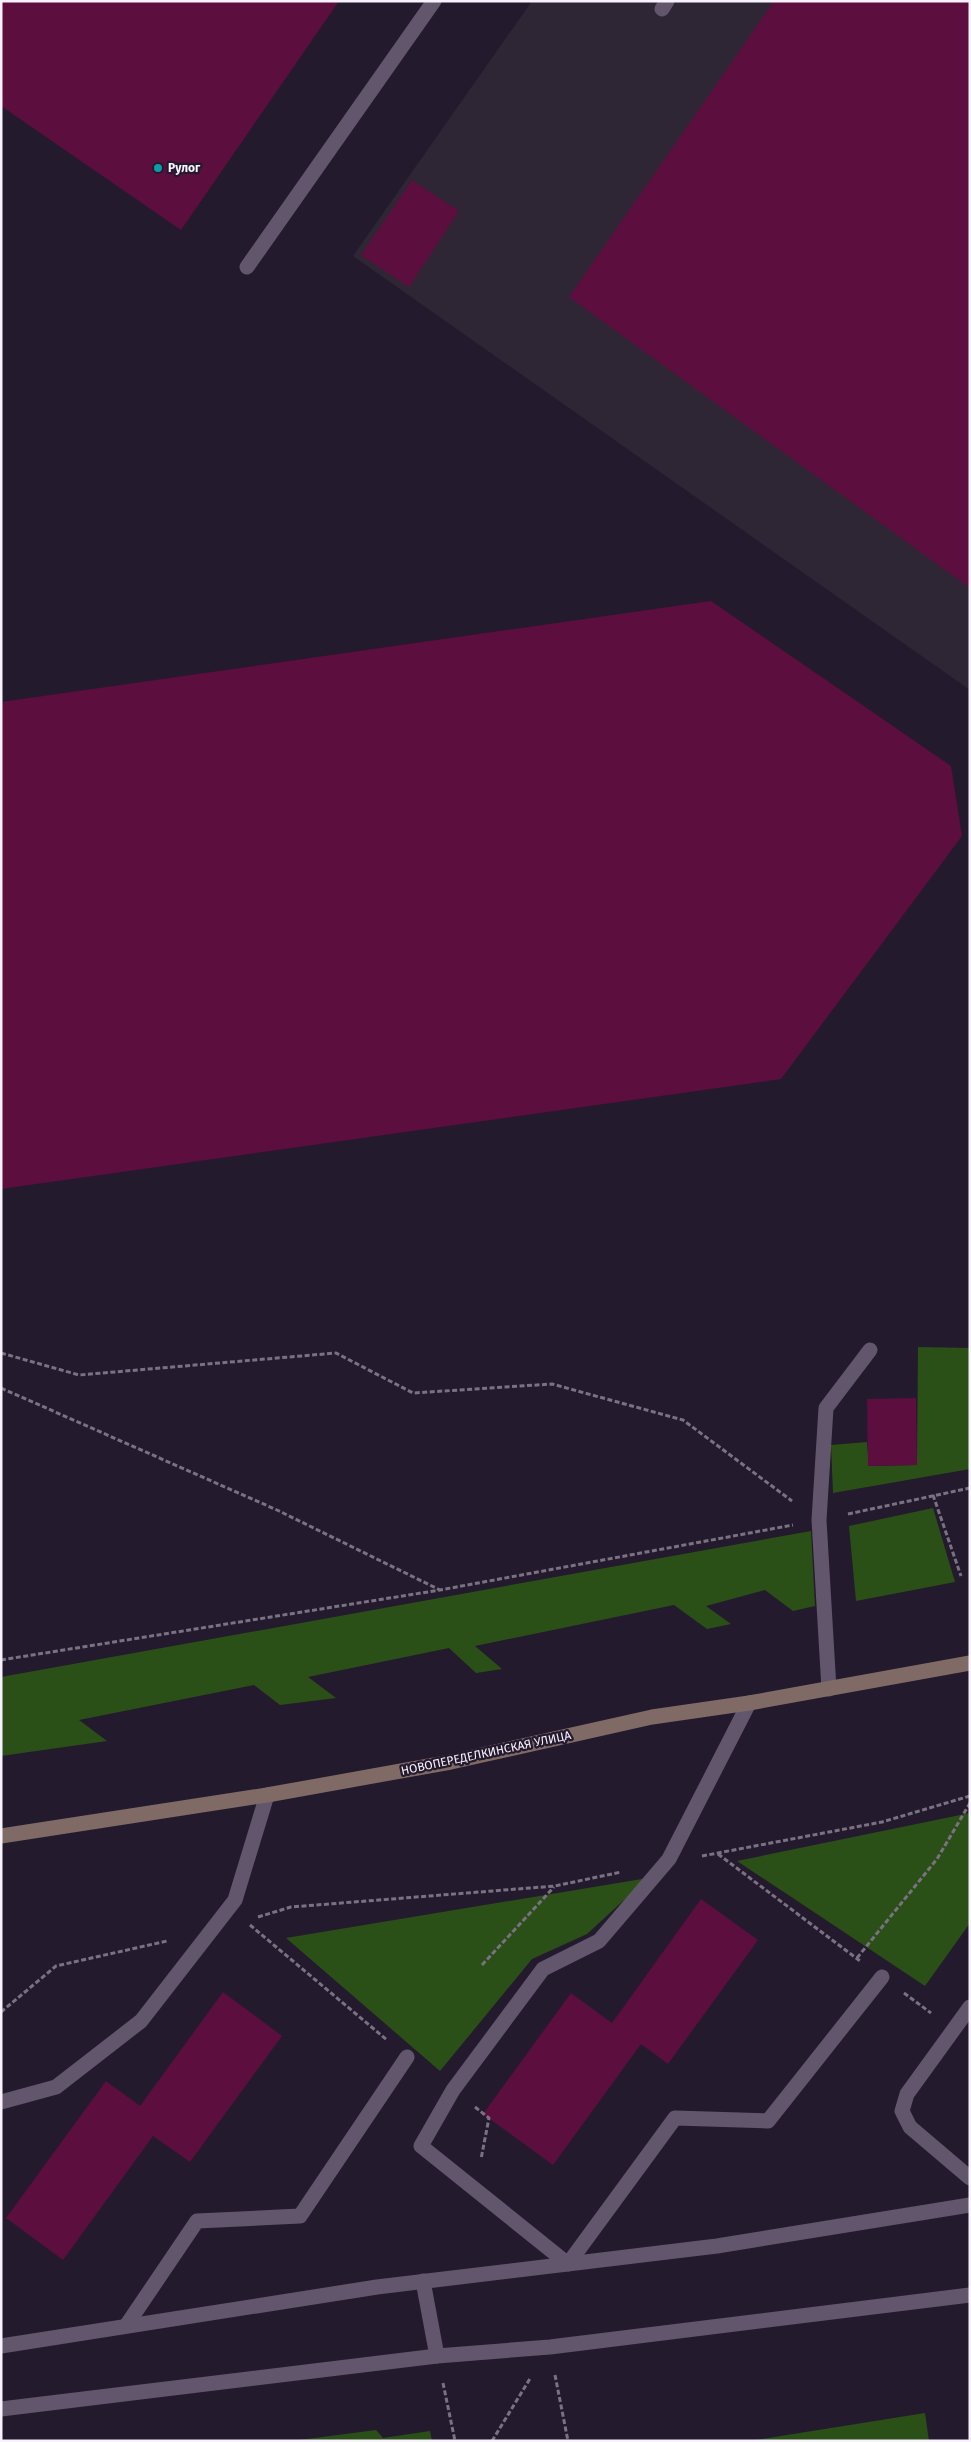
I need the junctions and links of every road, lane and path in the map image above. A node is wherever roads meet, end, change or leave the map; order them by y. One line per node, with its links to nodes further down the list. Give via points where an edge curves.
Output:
1 (434, 1): 2 (street)
2 (247, 267)
3 (870, 1350): 8 (street, via 826,1408)
4 (1, 1353): 8 (path, via 79,1375 336,1353 413,1393 552,1384 683,1420)
5 (1, 1388): 10 (path, via 277,1510)
6 (970, 1488): 7 (path)
7 (933, 1496): 8 (path); 9 (path)
8 (819, 1520): 10 (path); 13 (street)
9 (961, 1576)
10 (440, 1590): 11 (path)
11 (1, 1660)
12 (970, 1663): 13 (main road, НОВОПЕРЕДЕЛКИНСКАЯ УЛИЦА)
13 (829, 1689): 14 (main road, НОВОПЕРЕДЕЛКИНСКАЯ УЛИЦА)
14 (749, 1703): 15 (main road, НОВОПЕРЕДЕЛКИНСКАЯ УЛИЦА, via 652,1717 451,1762); 20 (street)
15 (267, 1795): 18 (main road, НОВОПЕРЕДЕЛКИНСКАЯ УЛИЦА); 23 (street, via 235,1900)
16 (970, 1796): 19 (path, via 882,1822)
17 (970, 1803): 24 (path, via 937,1859)
18 (1, 1836)
19 (718, 1854): 20 (path); 24 (path)
20 (670, 1859): 31 (street, via 599,1941 543,1970)
21 (623, 1872): 22 (path)
22 (555, 1886): 25 (path); 30 (path, via 291,1907 246,1921)
23 (213, 1930): 28 (path, via 56,1966); 32 (street, via 141,2022 56,2086)
24 (857, 1958): 26 (path)
25 (482, 1965)
26 (882, 1977): 29 (path); 36 (street, via 768,2121 675,2118)
27 (970, 2007): 29 (street)
28 (1, 2012)
29 (953, 2030): 33 (street, via 907,2094 902,2111 910,2127)
30 (407, 2057): 39 (street, via 300,2216 197,2221)
31 (453, 2090): 34 (path, via 489,2118); 34 (street, via 421,2146)
32 (1, 2102)
33 (970, 2178)
34 (476, 2189): 36 (street)
35 (970, 2205): 36 (street, via 717,2246)
36 (568, 2264): 37 (street)
37 (423, 2281): 39 (street); 42 (street)
38 (970, 2295): 41 (street)
39 (126, 2326): 40 (street)
40 (1, 2346)
41 (550, 2347): 42 (street); 45 (path); 46 (path)
42 (437, 2356): 43 (street); 44 (path)
43 (1, 2409)
44 (455, 2441)
45 (492, 2441)
46 (568, 2441)

